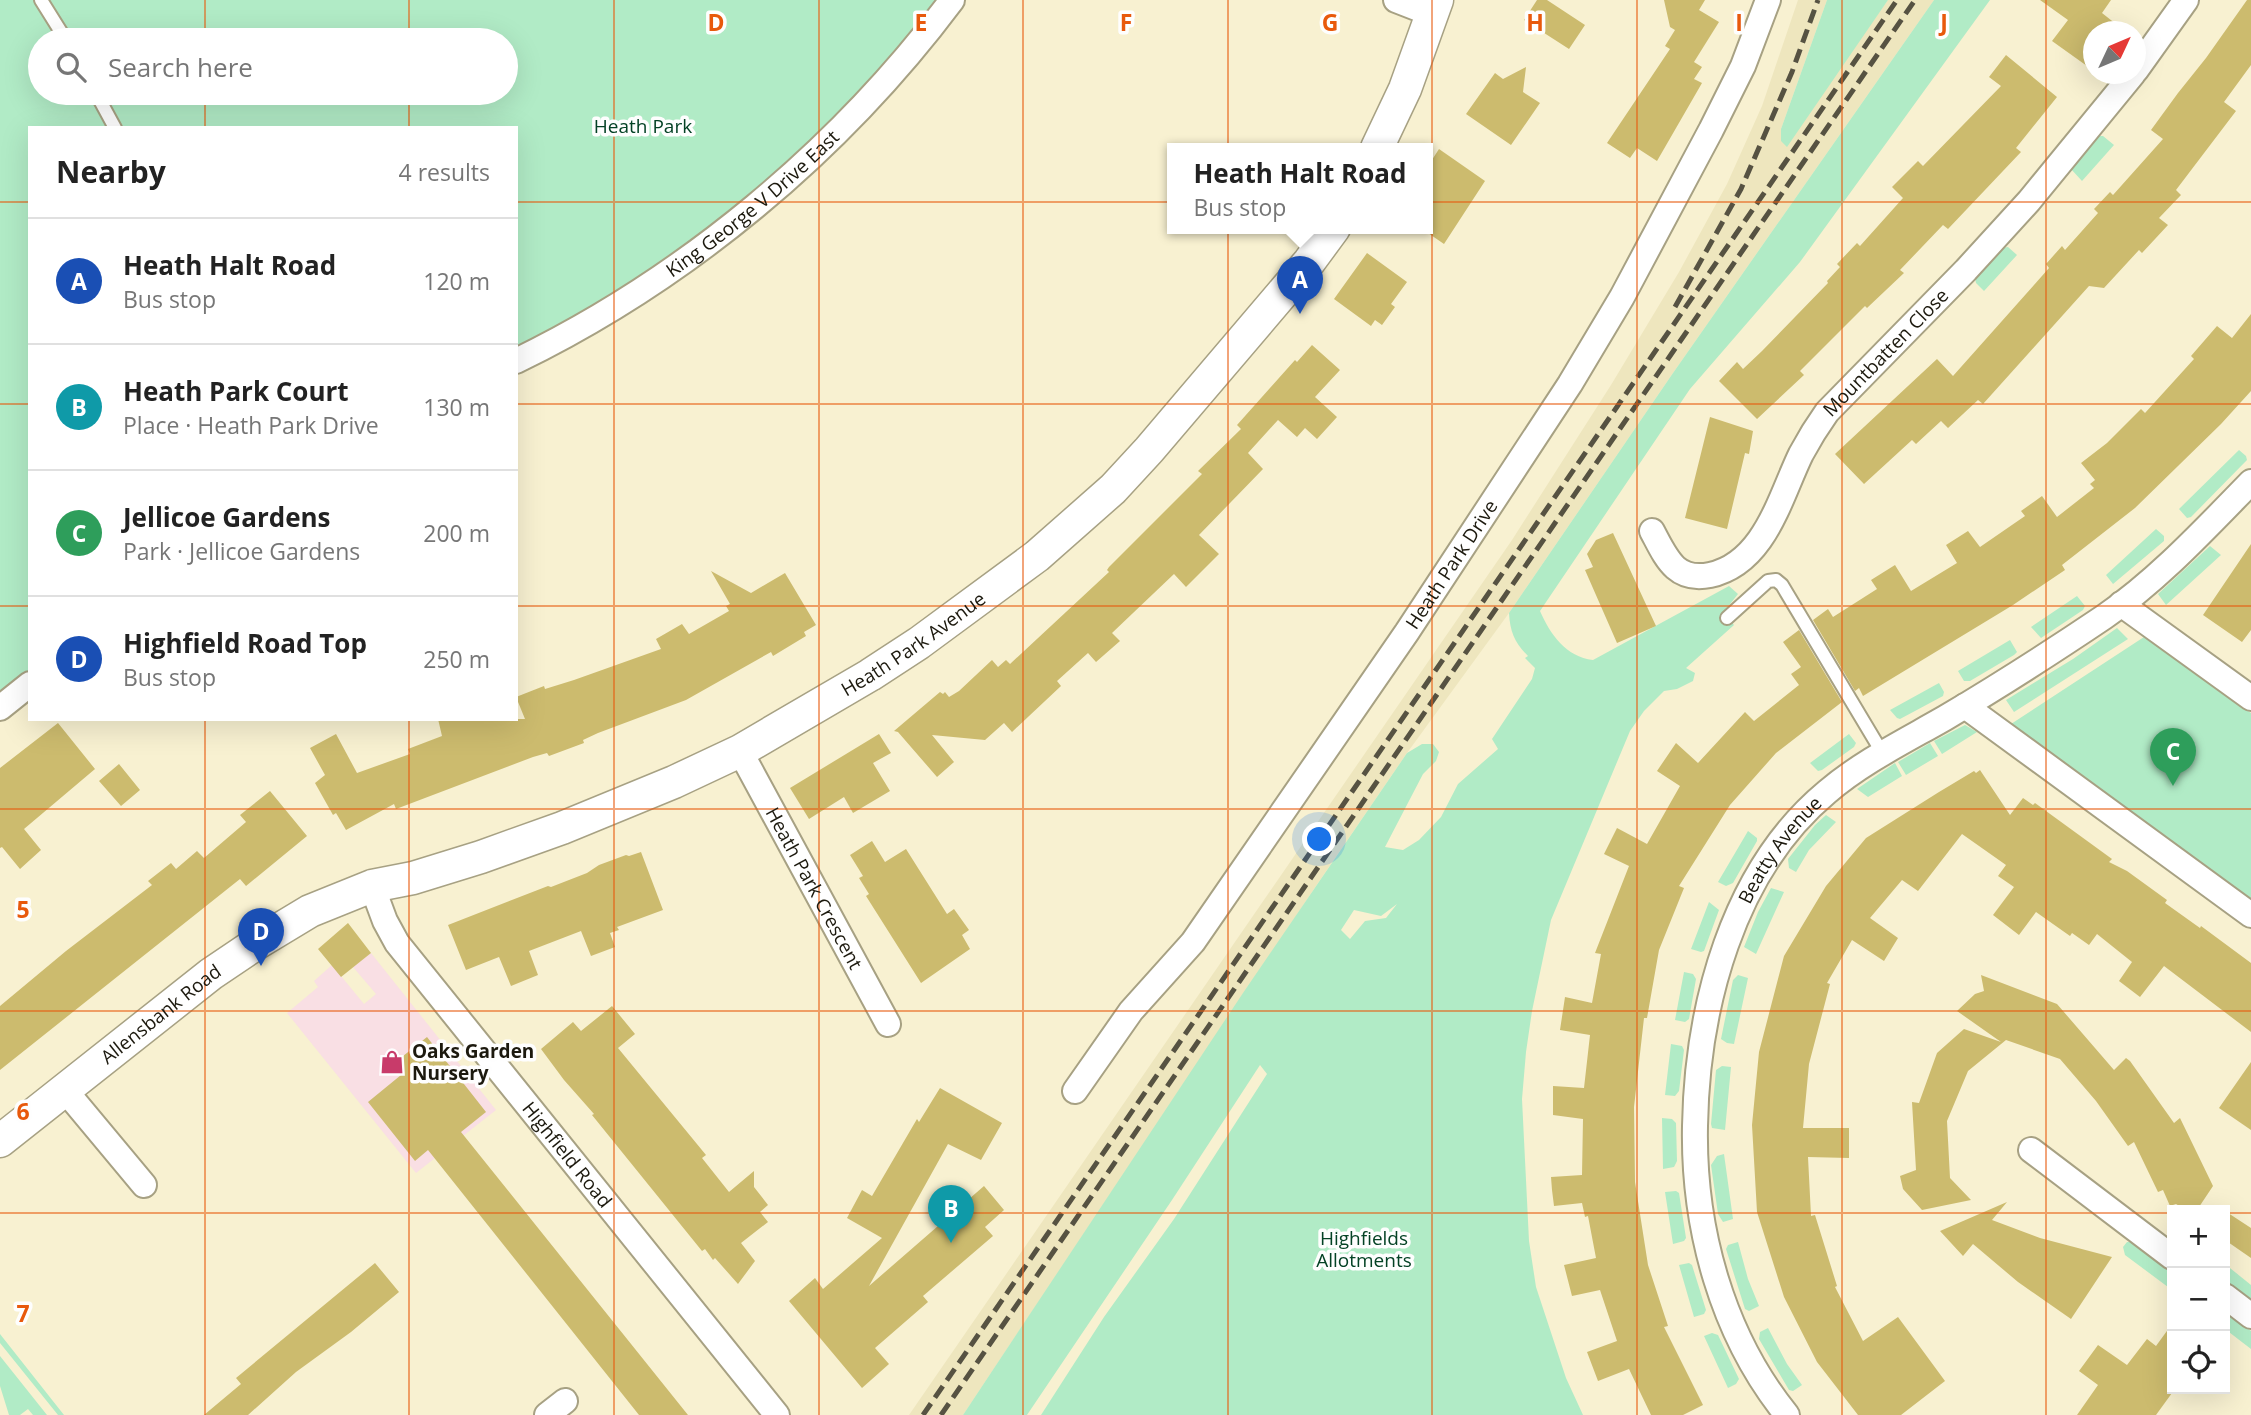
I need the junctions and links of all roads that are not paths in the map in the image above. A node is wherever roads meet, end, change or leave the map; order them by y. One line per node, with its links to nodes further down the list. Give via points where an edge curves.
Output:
1 (41, 0): 7 (lane)
2 (952, 0): 14 (street, King George V Drive East, via 871,95 748,211 660,279)
3 (1396, 0): 6 (street)
4 (1769, 0): 29 (street, Heath Park Drive, via 1711,130 1570,384 1407,632 1193,942 1130,1011)
5 (2186, 0): 8 (street, Mountbatten Close)
6 (1434, 7): 12 (street, via 1405,89)
7 (58, 28)
8 (2146, 55)
9 (2124, 84): 16 (street, Mountbatten Close, via 2020,211 1827,412 1800,456 1774,517 1748,552 1735,564 1698,577 1681,572 1668,560)
10 (103, 105): 11 (lane)
11 (114, 126)
12 (1379, 143)
13 (1330, 234): 23 (street, Heath Park Avenue, via 1130,472 1083,516 919,643)
14 (518, 360)
15 (2251, 482): 17 (street, Beatty Avenue)
16 (1652, 531)
17 (2122, 604): 20 (street); 21 (street, Beatty Avenue)
18 (1727, 618): 24 (lane, via 1768,581 1782,585)
19 (28, 686): 22 (street)
20 (2251, 698)
21 (1965, 706): 24 (street, Beatty Avenue); 26 (street)
22 (0, 708)
23 (740, 751): 25 (street, Heath Park Avenue, via 562,828 448,868); 27 (street, Heath Park Crescent)
24 (1883, 754): 37 (street, Beatty Avenue, via 1828,791 1770,855 1729,939 1702,1044 1694,1147 1708,1254 1753,1366)
25 (372, 886): 28 (street, Allensbank Road, via 310,911 257,943); 36 (street, Highfield Road, via 397,943)
26 (2251, 915)
27 (888, 1024)
28 (64, 1089): 30 (street, Allensbank Road); 32 (street)
29 (1075, 1091)
30 (0, 1141)
31 (2031, 1150): 33 (street)
32 (144, 1185)
33 (2167, 1252)
34 (2230, 1300): 35 (street)
35 (2251, 1316)
36 (777, 1415)
37 (1787, 1415)

